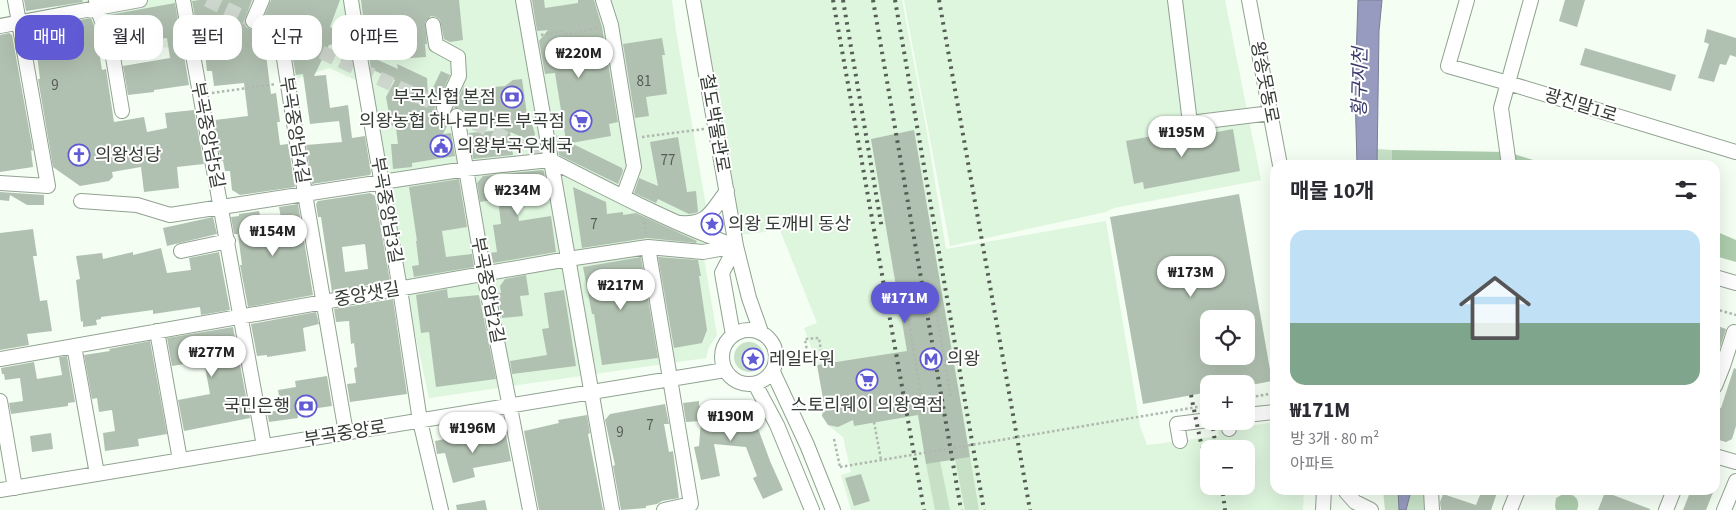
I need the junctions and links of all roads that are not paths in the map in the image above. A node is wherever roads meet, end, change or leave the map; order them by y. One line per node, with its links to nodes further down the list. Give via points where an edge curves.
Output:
1 (15, 0): 14 (street)
2 (140, 0): 13 (street)
3 (183, 0): 38 (street, 부곡중앙남5길)
4 (262, 0): 16 (street)
5 (351, 0): 32 (street, 부곡중앙남3길)
6 (523, 0): 28 (street)
7 (603, 0): 36 (street, via 611,25 634,167)
8 (693, 0): 34 (street, 철도박물관로)
9 (1175, 0): 25 (street, via 1190,123)
10 (1249, 0): 25 (street, 왕송못동로)
11 (1466, 0): 22 (street, 광진말1로, via 1448,66)
12 (1531, 0): 22 (street)
13 (96, 4): 15 (street); 24 (street, via 111,45)
14 (18, 15)
15 (49, 15)
16 (256, 15)
17 (15, 23): 19 (street)
18 (433, 25): 23 (street, via 436,46 458,57 459,76)
19 (0, 26)
20 (26, 60): 33 (street, via 48,186)
21 (284, 60): 35 (street, 부곡중앙남4길)
22 (1508, 83): 27 (street, 광진말1로); 30 (street, via 1501,108)
23 (444, 108)
24 (122, 111)
25 (1270, 113): 29 (street, 왕송못동로)
26 (457, 116): 31 (street, 부곡중앙남2길)
27 (1736, 152)
28 (550, 160): 31 (street); 36 (street); 44 (street)
29 (1279, 160)
30 (1508, 160)
31 (466, 169): 32 (street); 45 (street, 부곡중앙남2길)
32 (382, 182): 35 (street); 48 (street, 부곡중앙남3길)
33 (0, 183)
34 (727, 191): 39 (street, via 708,218 690,224); 41 (street, 철도박물관로)
35 (304, 194): 38 (street); 49 (street, 부곡중앙남4길)
36 (624, 197): 39 (street)
37 (81, 201): 38 (street, via 137,205 170,215)
38 (222, 207): 40 (street, 부곡중앙남5길)
39 (679, 223): 41 (street)
40 (228, 240): 43 (street); 50 (street, 부곡중앙남5길)
41 (736, 246): 42 (street, 중앙샛길, via 703,252); 52 (street, 철도박물관로); 54 (street, via 722,272)
42 (648, 247): 44 (street, 중앙샛길); 60 (street)
43 (181, 251)
44 (568, 259): 45 (street, 중앙샛길); 62 (street)
45 (484, 274): 48 (street, 중앙샛길); 64 (street, 부곡중앙남2길)
46 (1720, 279): 47 (street)
47 (1736, 284)
48 (400, 288): 49 (street, 중앙샛길); 67 (street, 부곡중앙남3길)
49 (323, 302): 50 (street, 중앙샛길); 69 (street, 부곡중앙남4길)
50 (241, 316): 51 (street, 중앙샛길); 71 (street, 부곡중앙남5길)
51 (157, 331): 55 (street, 중앙샛길); 73 (street)
52 (761, 332): 54 (street, via 742,331); 59 (street, via 768,336 776,349)
53 (1734, 332): 57 (street)
54 (733, 335): 58 (street, via 722,351)
55 (74, 346): 56 (street, 중앙샛길); 75 (street)
56 (0, 359)
57 (1720, 363)
58 (725, 370): 60 (street, 부곡중앙로); 61 (street, via 735,380)
59 (773, 372): 61 (street); 89 (street)
60 (670, 379): 62 (street, 부곡중앙로); 87 (street, via 691,504)
61 (755, 384): 88 (street, via 777,425)
62 (592, 392): 64 (street, 부곡중앙로); 86 (street)
63 (0, 401): 77 (street)
64 (510, 406): 67 (street, 부곡중앙로); 85 (street)
65 (1270, 413): 66 (street)
66 (1255, 415)
67 (420, 421): 69 (street, 부곡중앙로); 84 (street, 부곡중앙남3길)
68 (1200, 421): 70 (street, via 1177,424)
69 (346, 433): 71 (street, 부곡중앙로)
70 (1180, 441)
71 (264, 446): 73 (street, 부곡중앙로)
72 (1720, 457): 74 (street)
73 (180, 460): 75 (street, 부곡중앙로)
74 (1736, 462)
75 (97, 474): 77 (street, 부곡중앙로)
76 (1736, 481): 95 (street)
77 (15, 488): 78 (street, 부곡중앙로)
78 (0, 490)
79 (1324, 495): 90 (street)
80 (1349, 495): 91 (street)
81 (1431, 495): 92 (street)
82 (1516, 495): 93 (street)
83 (1672, 495): 94 (street)
84 (441, 510)
85 (530, 510)
86 (612, 510)
87 (664, 510)
88 (812, 510)
89 (833, 510)
90 (1323, 510)
91 (1370, 510)
92 (1432, 510)
93 (1510, 510)
94 (1666, 510)
95 (1724, 510)

